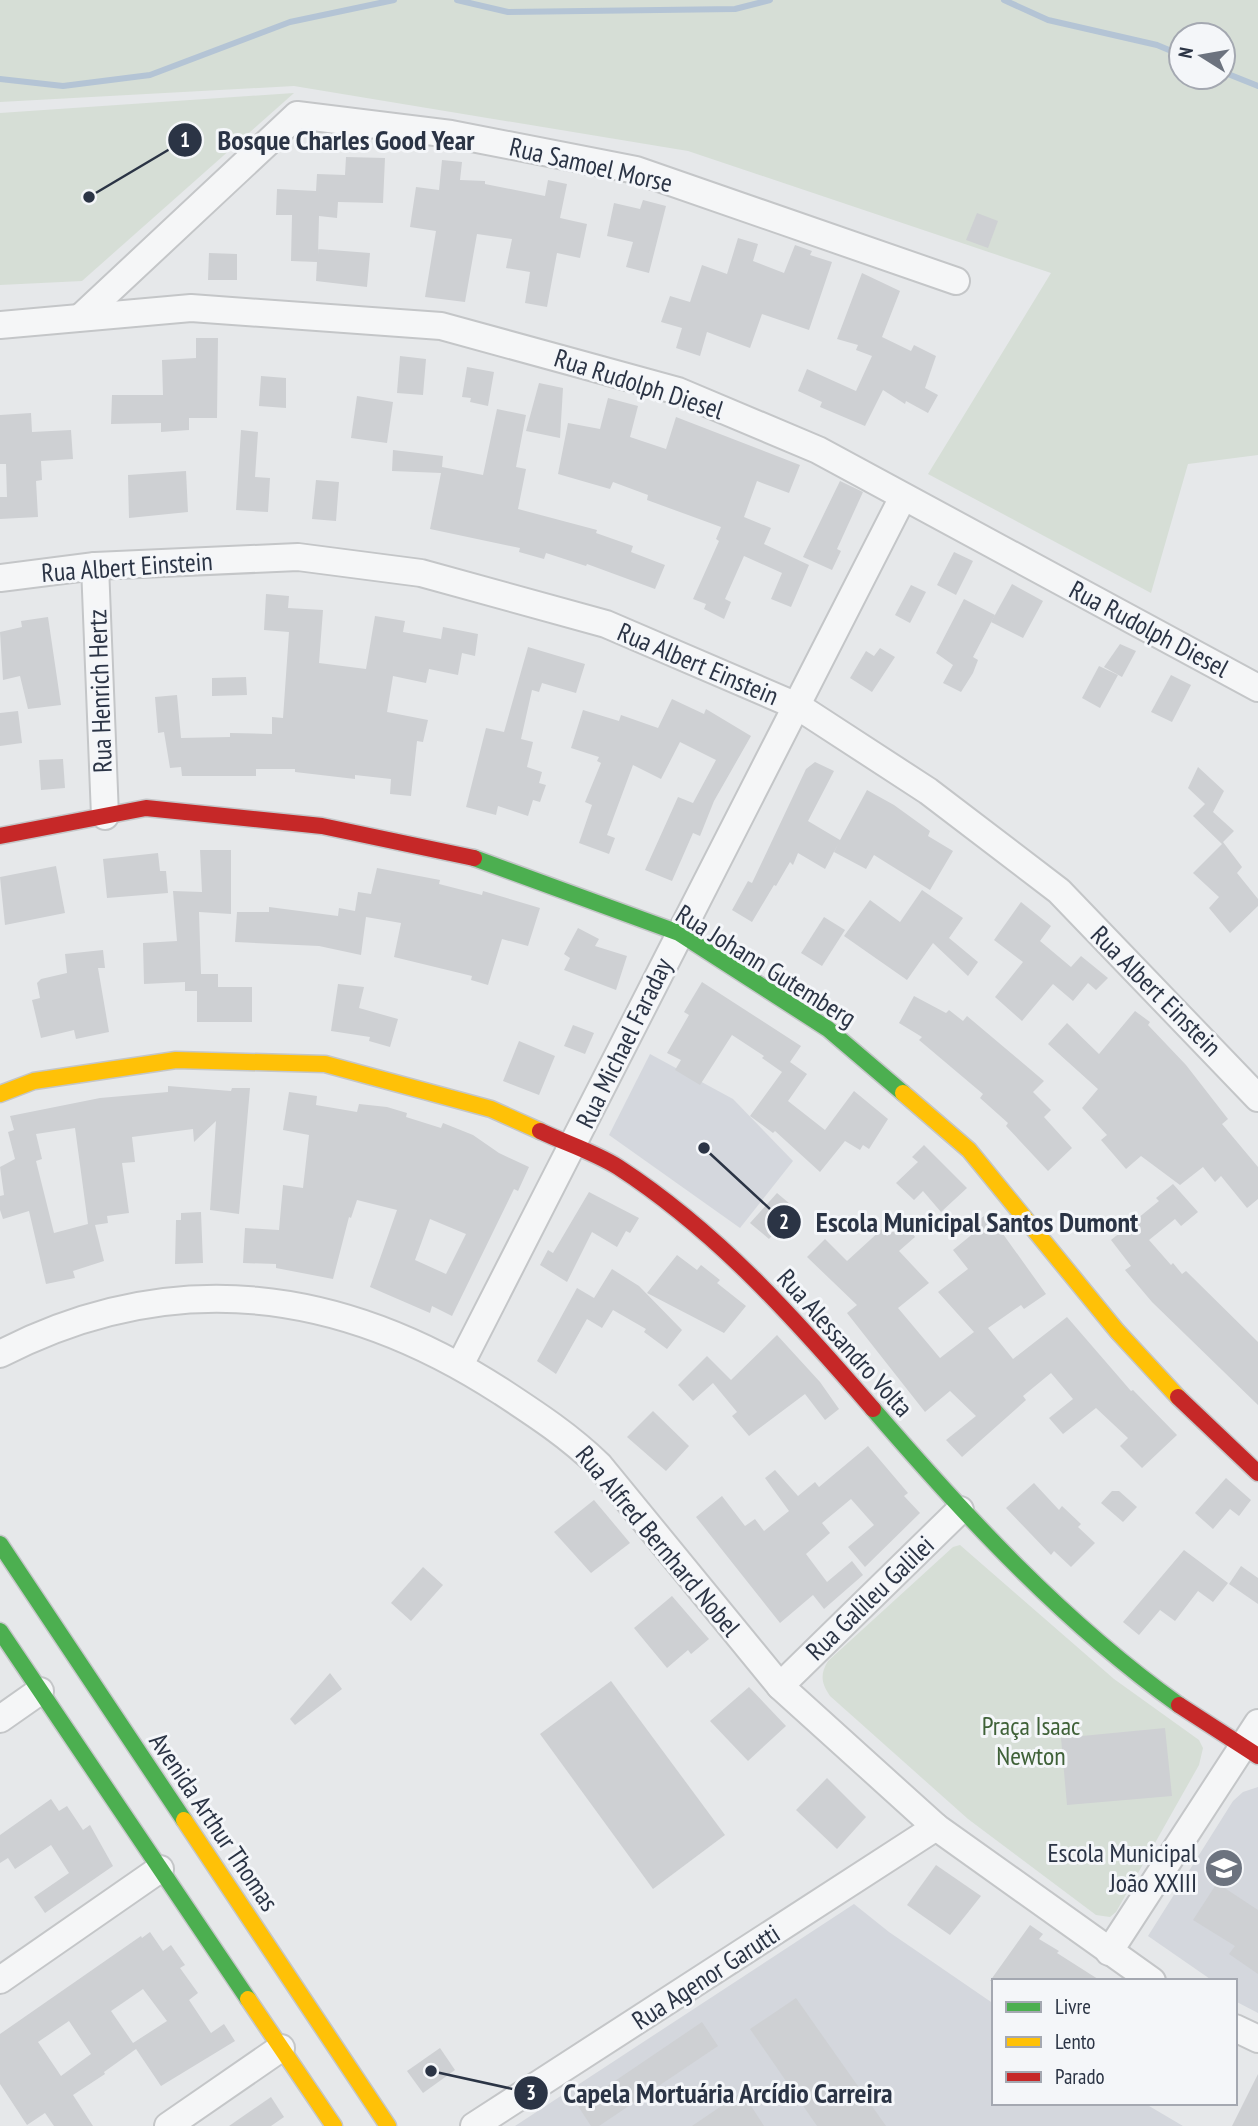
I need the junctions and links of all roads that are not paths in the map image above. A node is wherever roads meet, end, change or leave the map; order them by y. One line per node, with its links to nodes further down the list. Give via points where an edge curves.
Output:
1 (956, 281): 2 (street, Rua Samoel Morse, via 636,170 451,134 296,115)
2 (82, 316): 3 (street, Rua Rudolph Diesel); 4 (street, Rua Rudolph Diesel, via 191,308 441,326 678,391 818,450)
3 (0, 325)
4 (903, 497): 7 (street, Rua Rudolph Diesel); 8 (street, Rua Michael Faraday)
5 (95, 566): 6 (street, Rua Albert Einstein); 8 (street, Rua Albert Einstein, via 298,556 421,573 606,624); 9 (street, Rua Henrich Hertz)
6 (0, 578)
7 (1258, 688)
8 (799, 707): 11 (street, Rua Michael Faraday); 13 (street, Rua Albert Einstein, via 928,791 1059,891)
9 (105, 816): 10 (street, Rua Johann Gutemberg); 11 (street, Rua Johann Gutemberg, via 146,808 322,826 473,858)
10 (0, 836)
11 (679, 933): 14 (street, Rua Michael Faraday); 17 (street, Rua Johann Gutemberg, via 828,1029 969,1150 1117,1331)
12 (0, 1094): 14 (street, Rua Alessandro Volta, via 34,1081 176,1060 326,1064 491,1109)
13 (1258, 1098)
14 (573, 1146): 16 (street, Rua Michael Faraday); 18 (street, Rua Alessandro Volta, via 616,1166 709,1235 794,1318)
15 (0, 1354): 16 (street, Rua Alfred Bernhard Nobel, via 43,1332 139,1303 211,1297 317,1308 369,1324)
16 (460, 1365): 21 (street, Rua Alfred Bernhard Nobel, via 558,1428 599,1465)
17 (1258, 1473)
18 (960, 1510): 21 (street, Rua Galileu Galilei); 25 (street, Rua Alessandro Volta, via 1093,1638 1178,1704)
19 (0, 1544): 36 (street, Avenida Arthur Thomas, via 25,1594)
20 (0, 1631): 22 (street)
21 (780, 1686): 26 (street, Rua Alfred Bernhard Nobel)
22 (40, 1691): 23 (street); 27 (street)
23 (0, 1719)
24 (1258, 1723): 25 (street)
25 (1250, 1751): 28 (street)
26 (936, 1827): 28 (street, Rua Alfred Bernhard Nobel); 37 (street, Rua Agenor Garutti)
27 (160, 1868): 30 (street); 33 (street)
28 (1109, 1952): 29 (street, Rua Alfred Bernhard Nobel)
29 (1150, 1979)
30 (0, 1980)
31 (1237, 2029): 32 (street)
32 (1258, 2039)
33 (281, 2048): 34 (street); 35 (street)
34 (168, 2126)
35 (334, 2126)
36 (388, 2126)
37 (474, 2126)

